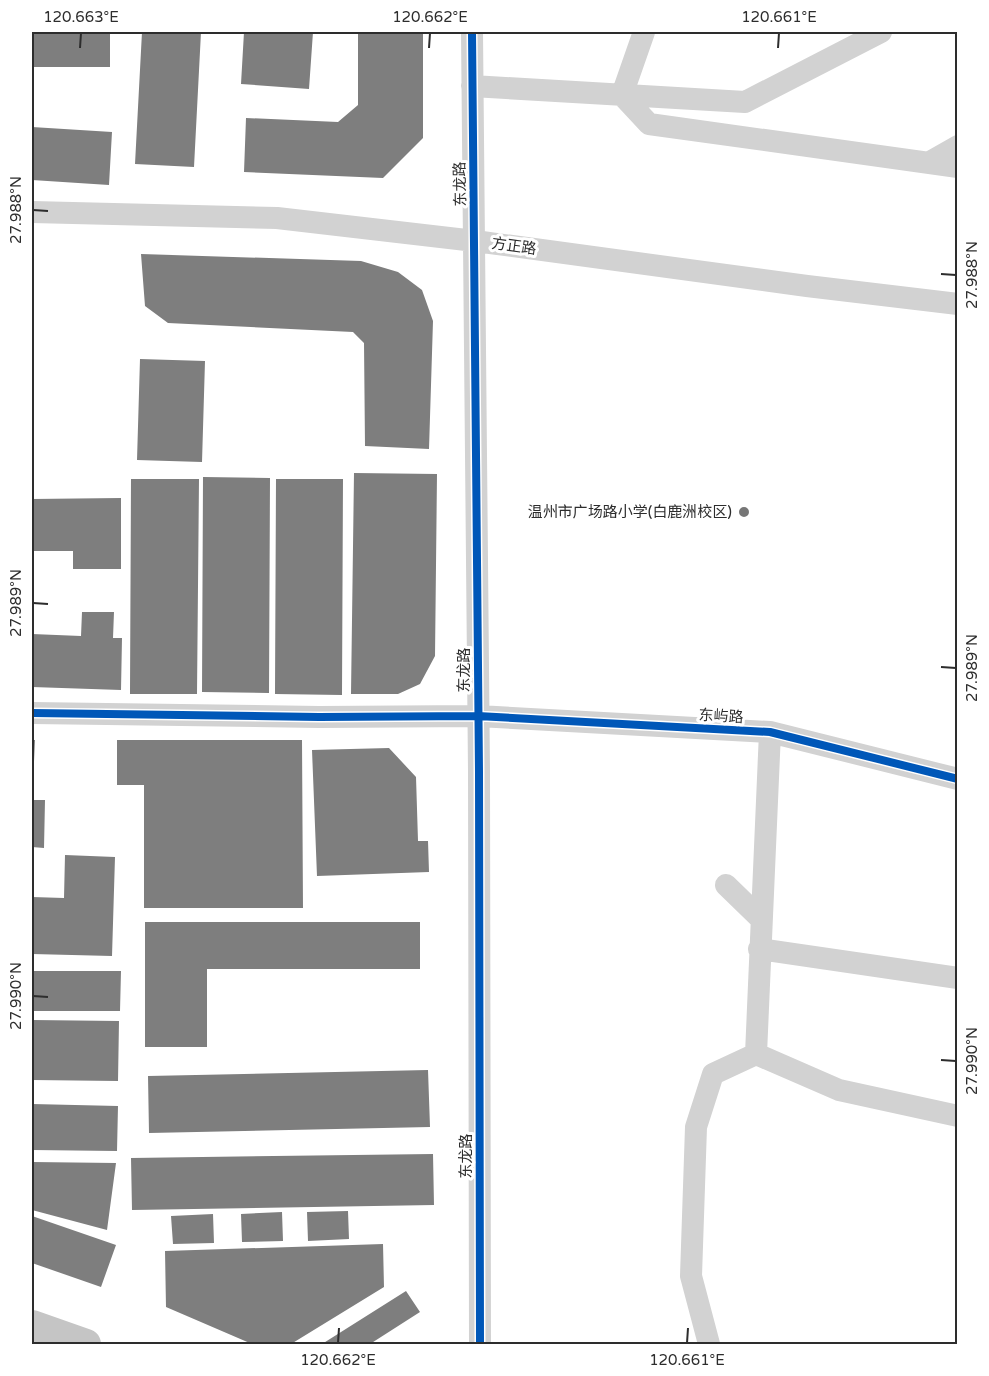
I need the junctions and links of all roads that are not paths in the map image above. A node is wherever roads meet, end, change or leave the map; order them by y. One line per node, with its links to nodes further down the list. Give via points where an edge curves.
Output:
1 (472, 32): 4 (street, 东龙路)
2 (644, 32): 5 (street)
3 (881, 32): 5 (street, via 745,102)
4 (472, 86): 5 (street); 10 (street, 东龙路)
5 (622, 95): 7 (street, via 650,124)
6 (957, 146): 7 (street)
7 (928, 162): 8 (street)
8 (957, 167)
9 (32, 213): 10 (street, 方正路, via 278,218)
10 (475, 241): 11 (street, 方正路); 13 (street, 东龙路)
11 (957, 304)
12 (32, 713): 13 (street, 东屿路)
13 (478, 716): 14 (street, 东屿路); 24 (street, 东龙路)
14 (770, 732): 15 (street, 东屿路); 17 (street)
15 (957, 779)
16 (726, 885): 17 (street)
17 (761, 919): 18 (street)
18 (759, 949): 19 (street); 20 (street)
19 (957, 978)
20 (756, 1054): 21 (street, via 839,1090); 25 (street, via 713,1074 696,1127 691,1276)
21 (957, 1116)
22 (32, 1324): 23 (main road)
23 (86, 1344)
24 (480, 1344)
25 (709, 1344)

